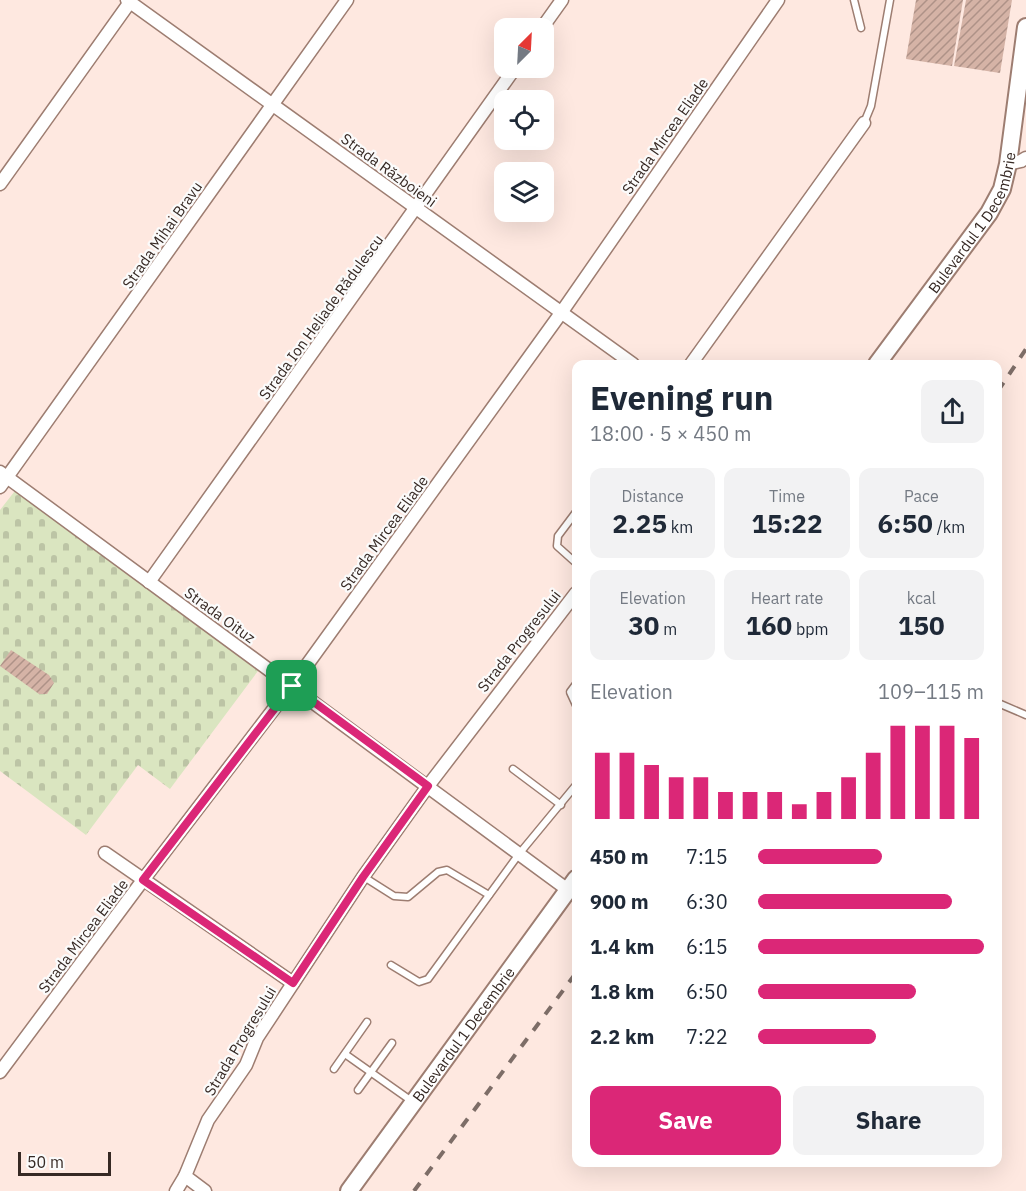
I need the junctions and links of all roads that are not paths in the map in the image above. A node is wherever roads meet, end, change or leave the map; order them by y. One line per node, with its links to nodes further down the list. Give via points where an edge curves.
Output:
1 (347, 0): 11 (street, Strada Mihai Bravu)
2 (562, 0): 7 (street)
3 (778, 0): 17 (street, Strada Mircea Eliade)
4 (854, 0): 9 (lane)
5 (890, 0): 12 (lane, via 871,106)
6 (129, 1): 11 (street, Strada Războieni); 15 (street)
7 (549, 18)
8 (1026, 27): 14 (street, Bulevardul 1 Decembrie)
9 (861, 28)
10 (508, 78): 16 (street, Strada Ion Heliade Rădulescu)
11 (273, 105): 16 (street, Strada Războieni); 21 (street, Strada Mihai Bravu)
12 (864, 123): 19 (street)
13 (1026, 158): 14 (street)
14 (1008, 164): 20 (street, Bulevardul 1 Decembrie, via 1002,189 989,213)
15 (0, 184)
16 (416, 209): 17 (street, Strada Războieni); 24 (street, Strada Ion Heliade Rădulescu)
17 (561, 313): 18 (street, Strada Războieni); 26 (street, Strada Mircea Eliade)
18 (627, 360)
19 (694, 360)
20 (880, 360)
21 (2, 478): 24 (street, Strada Oituz)
22 (572, 517): 23 (lane, via 558,536 557,546)
23 (572, 559)
24 (149, 582): 26 (street, Strada Oituz)
25 (572, 598): 30 (street, Strada Progresului)
26 (292, 686): 30 (street, Strada Oituz); 36 (street, Strada Mircea Eliade)
27 (1002, 705): 28 (lane)
28 (1026, 715)
29 (513, 770): 32 (lane)
30 (428, 786): 34 (street, Strada Oituz); 35 (street, Strada Progresului)
31 (572, 790): 32 (lane)
32 (561, 805): 34 (lane)
33 (105, 853): 36 (street)
34 (519, 854): 37 (street, Strada Oituz); 38 (lane)
35 (363, 877): 38 (lane, via 394,896 408,897 438,872 447,870); 40 (street, Strada Progresului)
36 (143, 880): 40 (street); 45 (street, Strada Mircea Eliade)
37 (572, 885): 48 (street, Bulevardul 1 Decembrie)
38 (489, 895): 39 (lane, via 428,979 419,982)
39 (391, 965)
40 (293, 983): 49 (street, Strada Progresului, via 257,1038 246,1065 208,1120)
41 (368, 1022): 43 (lane)
42 (392, 1043): 46 (lane)
43 (345, 1054): 44 (lane); 46 (lane)
44 (334, 1069)
45 (0, 1072)
46 (370, 1073): 47 (lane); 48 (lane)
47 (358, 1090)
48 (413, 1102): 52 (street, Bulevardul 1 Decembrie)
49 (185, 1176): 50 (street, Strada Progresului); 51 (street)
50 (176, 1191)
51 (205, 1191)
52 (349, 1191)

